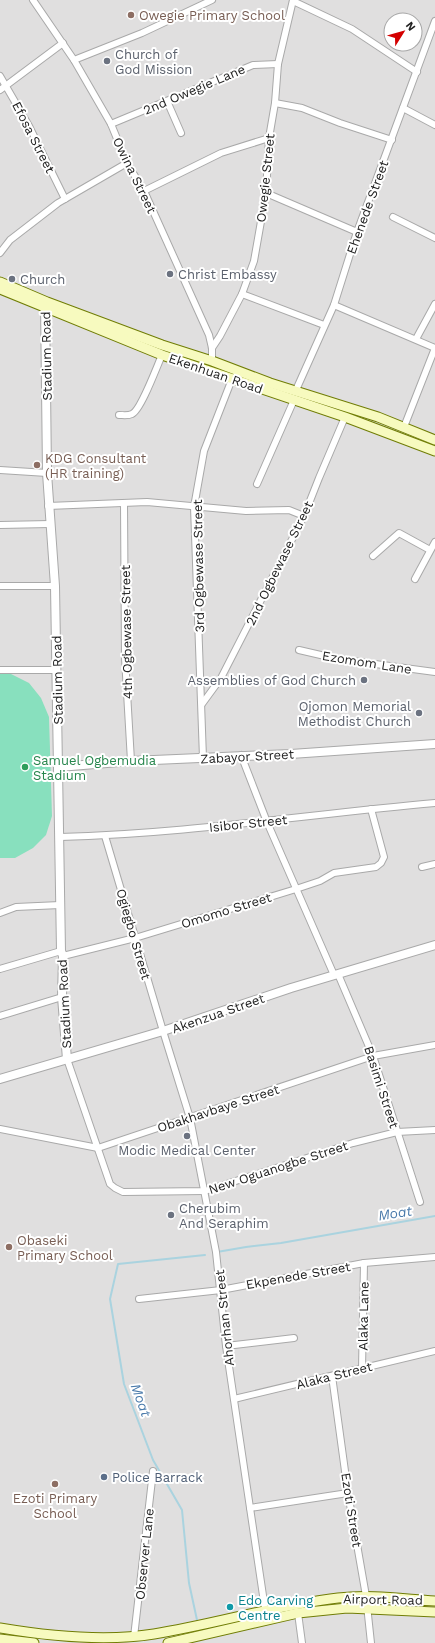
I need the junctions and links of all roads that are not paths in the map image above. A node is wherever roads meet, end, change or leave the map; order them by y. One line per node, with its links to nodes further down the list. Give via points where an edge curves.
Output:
1 (33, 0): 6 (street, Owina Street)
2 (212, 0): 4 (street)
3 (293, 0): 8 (street, Owegie Street); 9 (street, via 352,29)
4 (200, 3): 7 (street, via 142,33)
5 (435, 21): 9 (street, Ehenede Street)
6 (63, 43): 7 (street, Owina Street); 11 (street)
7 (74, 60): 16 (street, Owina Street)
8 (278, 64): 13 (street, 2nd Owegie Lane, via 253,65); 14 (street, Owegie Street)
9 (417, 72): 15 (street, Ehenede Street)
10 (0, 76): 11 (street, Efosa Street)
11 (7, 85): 12 (street); 24 (street, Efosa Street)
12 (0, 90)
13 (166, 101): 16 (street, 2nd Owegie Lane); 18 (street)
14 (275, 103): 19 (street, Owegie Street); 20 (street, via 302,108)
15 (403, 108): 17 (street); 20 (street, Ehenede Street)
16 (111, 124): 21 (street, Owina Street)
17 (435, 125)
18 (181, 133)
19 (269, 138): 22 (street, via 221,153); 23 (street, Owegie Street)
20 (392, 140): 26 (street, Ehenede Street)
21 (127, 163): 22 (street, Owina Street); 24 (street)
22 (144, 191): 37 (street, Owina Street, via 209,335)
23 (266, 193): 26 (street); 31 (street, Owegie Street, via 254,261)
24 (65, 199): 28 (street, via 10,240)
25 (392, 217): 27 (street)
26 (357, 232): 34 (street, Ehenede Street)
27 (435, 238)
28 (0, 252)
29 (0, 282): 32 (main road, Ekenhuan Road)
30 (0, 289): 32 (main road, Ekenhuan Road)
31 (242, 294): 35 (street); 37 (street, Owegie Street)
32 (45, 304): 39 (main road, Ekenhuan Road); 40 (main road, Ekenhuan Road); 49 (street, Stadium Road)
33 (435, 304): 36 (street)
34 (334, 305): 35 (street, Ehenede Street); 36 (street)
35 (324, 325): 42 (street, Ehenede Street)
36 (416, 339): 38 (street)
37 (212, 348): 40 (street, Owina Street)
38 (435, 348): 45 (street)
39 (162, 354): 41 (main road, Ekenhuan Road); 43 (street, via 137,410 131,415)
40 (212, 361): 42 (main road, Ekenhuan Road)
41 (232, 379): 42 (main road, Ekenhuan Road); 53 (street, 3rd Ogbewase Street, via 204,451)
42 (295, 395): 44 (main road, Ekenhuan Road); 45 (main road, Ekenhuan Road, via 378,417); 50 (street, Ehenede Street)
43 (119, 415)
44 (345, 417): 47 (main road, Ekenhuan Road); 54 (street, 2nd Ogbewase Street)
45 (404, 427): 46 (main road, Ekenhuan Road)
46 (435, 440)
47 (435, 451)
48 (0, 470): 49 (street)
49 (47, 473): 52 (street, Stadium Road)
50 (257, 484)
51 (124, 503): 52 (street); 53 (street, via 147,502); 71 (street, 4th Ogbewase Street, via 125,658)
52 (48, 506): 55 (street, Stadium Road)
53 (194, 507): 54 (street, via 246,511 289,510); 67 (street, 3rd Ogbewase Street)
54 (304, 516): 67 (street, 2nd Ogbewase Street, via 221,678)
55 (50, 524): 56 (street); 62 (street, Stadium Road)
56 (0, 525)
57 (435, 542): 58 (street)
58 (430, 550): 59 (street, via 399,533); 60 (street)
59 (373, 556)
60 (415, 579)
61 (0, 586): 62 (street)
62 (56, 586): 65 (street, Stadium Road)
63 (299, 650): 66 (street, Ezomom Lane, via 338,659)
64 (0, 670): 65 (street)
65 (56, 670): 72 (street, Stadium Road)
66 (435, 672)
67 (202, 704): 70 (street, 3rd Ogbewase Street)
68 (435, 744): 69 (street, Zabayor Street)
69 (241, 755): 70 (street, Zabayor Street); 75 (street, Basimi Street)
70 (203, 758): 71 (street, Zabayor Street)
71 (131, 761): 72 (street, Zabayor Street)
72 (59, 767): 77 (street, Stadium Road)
73 (435, 803): 74 (street, Isibor Street)
74 (371, 809): 75 (street, Isibor Street); 80 (street, Omomo Street, via 384,857 381,863 376,867 334,873)
75 (267, 822): 76 (street, Isibor Street); 80 (street, Basimi Street)
76 (105, 836): 77 (street, Isibor Street); 83 (street, Ogiegbo Street)
77 (60, 837): 81 (street, Stadium Road)
78 (435, 864): 79 (street)
79 (422, 867)
80 (296, 889): 83 (street, Omomo Street); 87 (street, Basimi Street)
81 (60, 905): 82 (street, via 16,907); 85 (street, Stadium Road)
82 (0, 913)
83 (135, 938): 85 (street, Omomo Street); 90 (street, Ogiegbo Street)
84 (435, 945): 87 (street, Akenzua Street)
85 (62, 954): 86 (street, Omomo Street); 88 (street, Stadium Road)
86 (0, 969)
87 (336, 975): 90 (street, Akenzua Street); 92 (street, Basimi Street)
88 (62, 997): 89 (street); 93 (street, Stadium Road)
89 (0, 1016)
90 (163, 1031): 93 (street, Akenzua Street); 95 (street, Ahorhan Street)
91 (435, 1045): 92 (street, Obakhavbaye Street)
92 (373, 1056): 95 (street, Obakhavbaye Street); 98 (street, Basimi Street)
93 (67, 1059): 94 (street, Akenzua Street); 99 (street, New Oguanogbe Street)
94 (0, 1079)
95 (190, 1118): 99 (street, Obakhavbaye Street); 100 (street, Ahorhan Street)
96 (0, 1129): 99 (street, Obakhavbaye Street)
97 (435, 1130): 98 (street, New Oguanogbe Street)
98 (396, 1132): 100 (street, New Oguanogbe Street); 101 (street, Basimi Street)
99 (98, 1148): 100 (street, New Oguanogbe Street, via 110,1184 123,1192)
100 (205, 1191): 104 (street, Ahorhan Street)
101 (420, 1202)
102 (435, 1257): 103 (street, Ekpenede Street)
103 (364, 1262): 104 (street, Ekpenede Street); 109 (street, Alaka Lane)
104 (221, 1290): 105 (street, Ekpenede Street); 107 (street, Ahorhan Street)
105 (139, 1299)
106 (294, 1338): 107 (street)
107 (226, 1346): 111 (street, Ahorhan Street)
108 (435, 1351): 109 (street, Alaka Street)
109 (362, 1369): 110 (street, Alaka Street)
110 (332, 1376): 111 (street, Alaka Street); 113 (street, Ezoti Street)
111 (234, 1399): 114 (street, Ahorhan Street)
112 (153, 1471): 122 (street, Observer Lane)
113 (348, 1493): 114 (street); 115 (street, Ezoti Street)
114 (250, 1508): 118 (street, Ahorhan Street)
115 (366, 1596): 116 (main road, Airport Road); 117 (street, Ezoti Street); 118 (main road, Airport Road)
116 (435, 1601)
117 (366, 1608): 119 (main road, Airport Road); 120 (main road, Airport Road); 128 (street, Ezoti Street)
118 (265, 1609): 124 (main road, Airport Road)
119 (435, 1612)
120 (298, 1613): 126 (main road, Airport Road); 127 (street)
121 (0, 1628): 122 (main road, Airport Road, via 73,1637)
122 (134, 1637): 124 (main road, Airport Road)
123 (0, 1639): 125 (main road)
124 (146, 1639)
125 (34, 1643)
126 (168, 1643)
127 (302, 1643)
128 (372, 1643)

